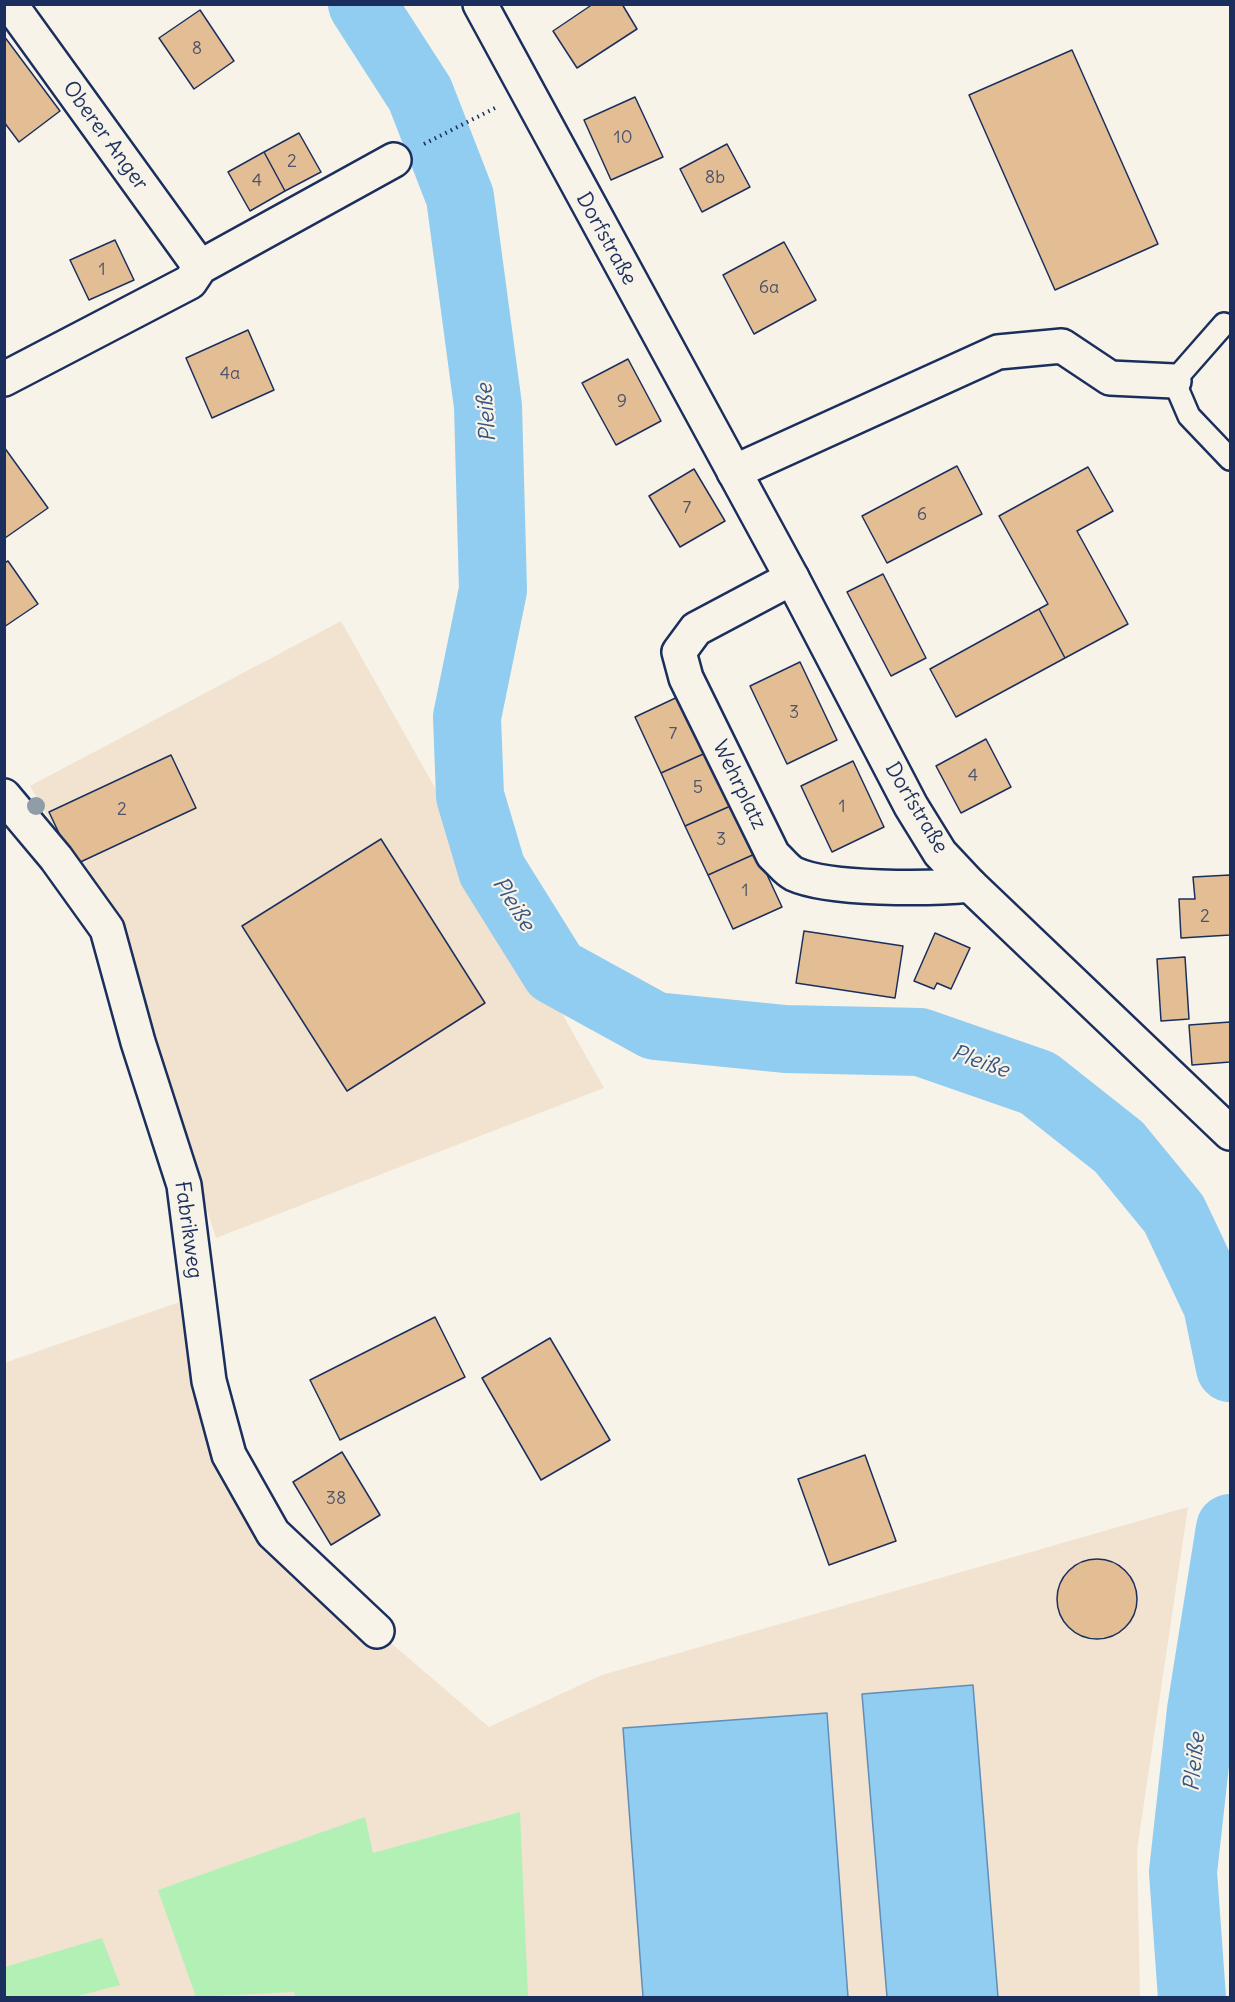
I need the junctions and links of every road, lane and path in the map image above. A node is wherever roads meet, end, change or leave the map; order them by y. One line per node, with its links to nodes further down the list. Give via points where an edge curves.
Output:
1 (10, 4): 5 (street, Oberer Anger)
2 (480, 4): 10 (street, Dorfstraße)
3 (478, 116): 4 (path)
4 (394, 160): 5 (street)
5 (200, 267): 7 (street, via 190,282)
6 (1224, 324): 8 (lane)
7 (4, 379)
8 (1174, 381): 9 (lane, via 1189,417); 10 (street, via 1110,378 1062,346 998,352)
9 (1230, 459)
10 (734, 472): 11 (street, Dorfstraße)
11 (792, 578): 13 (street, Dorfstraße, via 911,806 940,853); 13 (street, Wehrplatz, via 696,629 679,652 686,678 773,855 792,873 813,880 929,889)
12 (9, 807): 15 (street, Fabrikweg, via 107,929 184,1185 209,1381 229,1455 273,1533)
13 (970, 885): 14 (street, Dorfstraße)
14 (1230, 1133)
15 (377, 1631)

